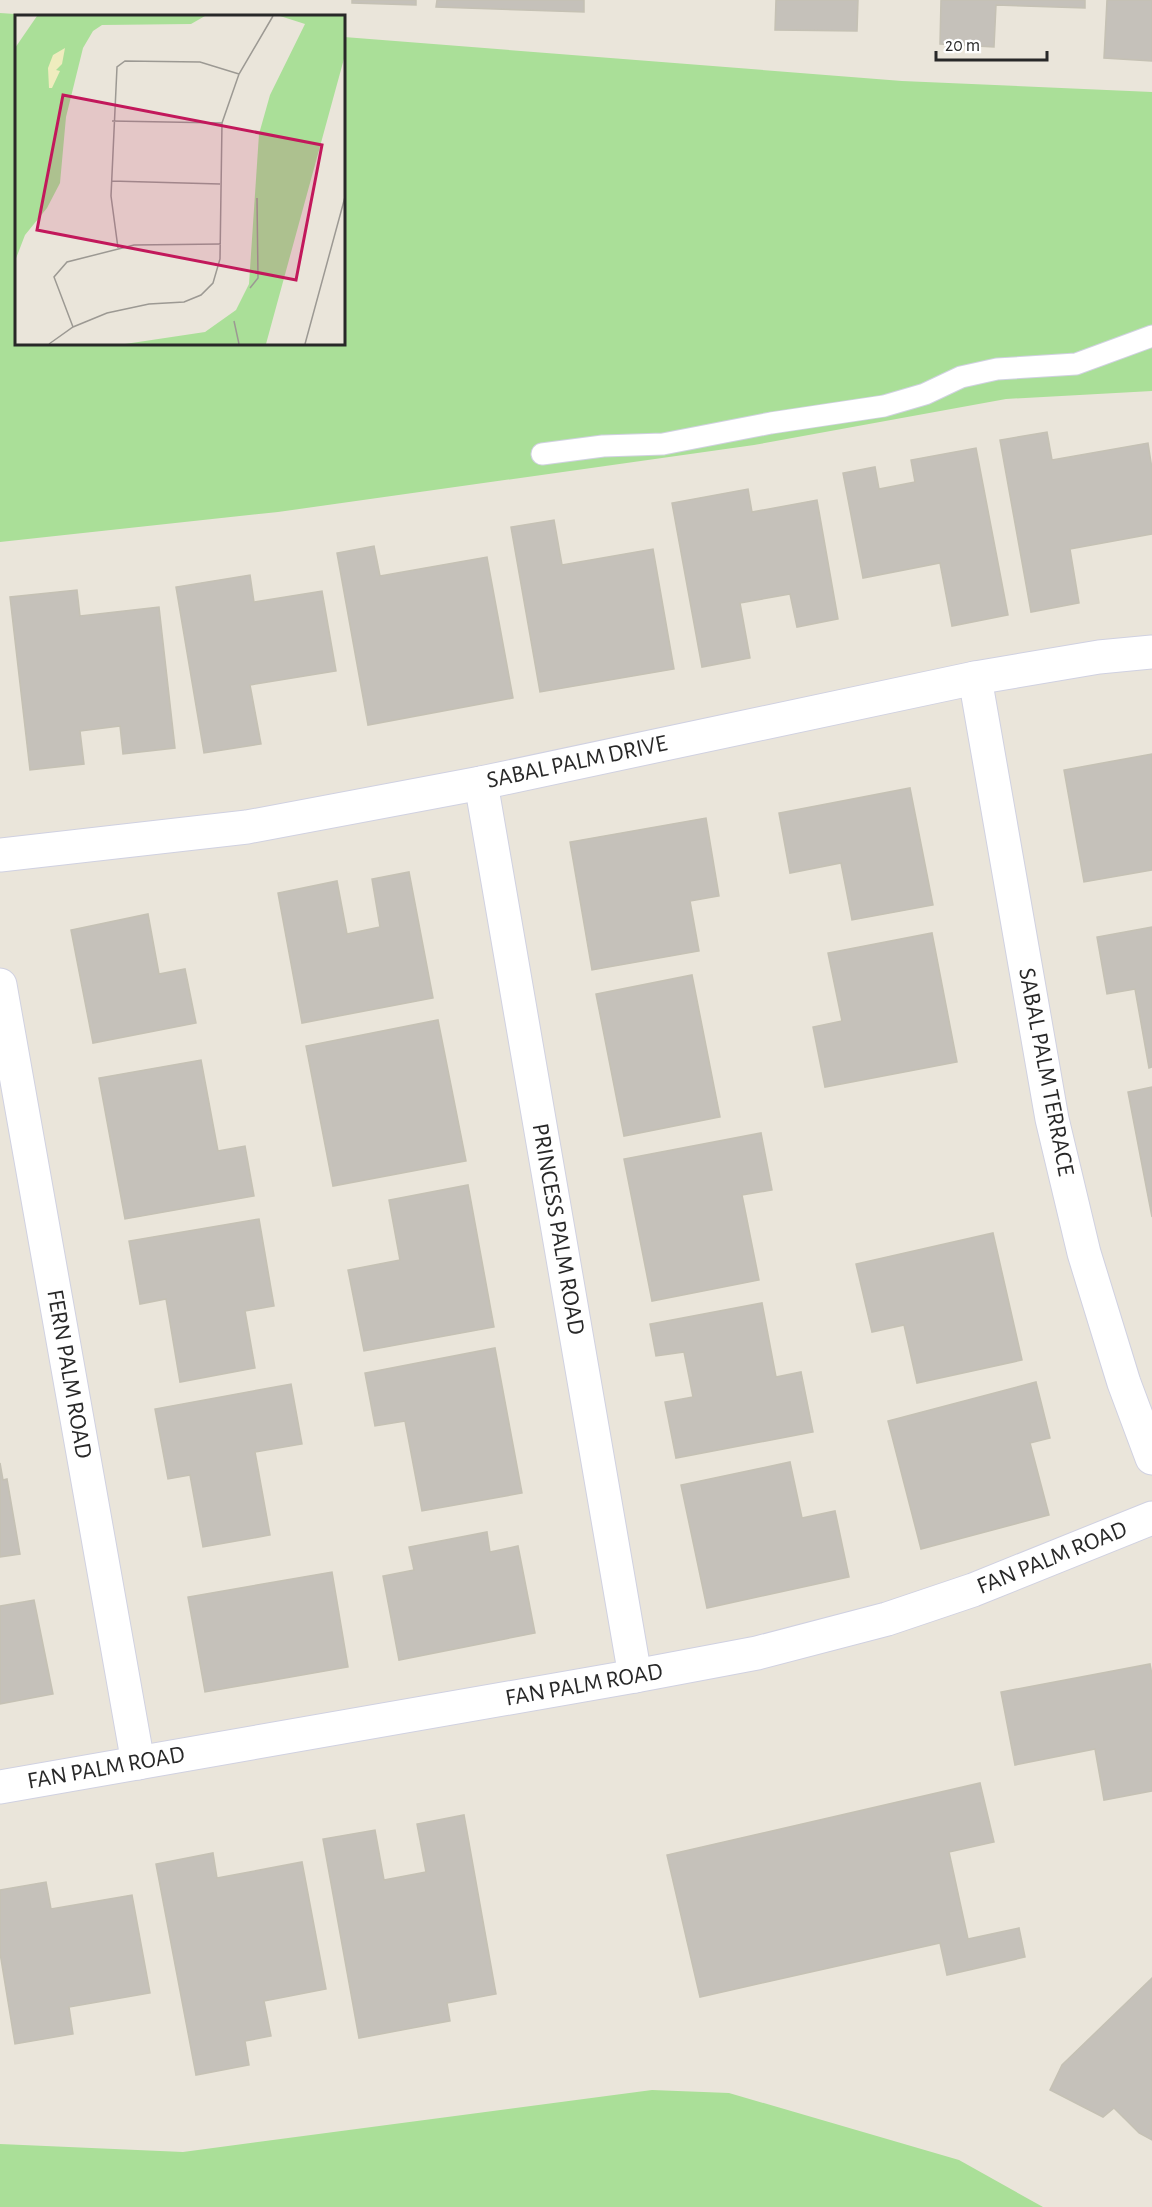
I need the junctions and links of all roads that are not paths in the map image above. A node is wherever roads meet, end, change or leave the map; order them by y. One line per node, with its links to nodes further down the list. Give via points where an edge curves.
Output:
1 (1152, 336): 2 (lane, via 1076,364 997,369 962,377 925,394 884,406 663,444)
2 (542, 454)
3 (1152, 652): 4 (street, SABAL PALM DRIVE)
4 (975, 678): 5 (street, SABAL PALM DRIVE); 8 (street, SABAL PALM TERRACE, via 1052,1119 1084,1252 1124,1383)
5 (481, 783): 6 (street, SABAL PALM DRIVE, via 247,827); 10 (street, PRINCESS PALM ROAD)
6 (0, 855)
7 (0, 985): 11 (street, FERN PALM ROAD)
8 (1152, 1458)
9 (1152, 1518): 10 (street, FAN PALM ROAD, via 973,1590 887,1619 757,1653)
10 (635, 1676): 11 (street, FAN PALM ROAD)
11 (138, 1763): 12 (street, FAN PALM ROAD)
12 (0, 1787)

